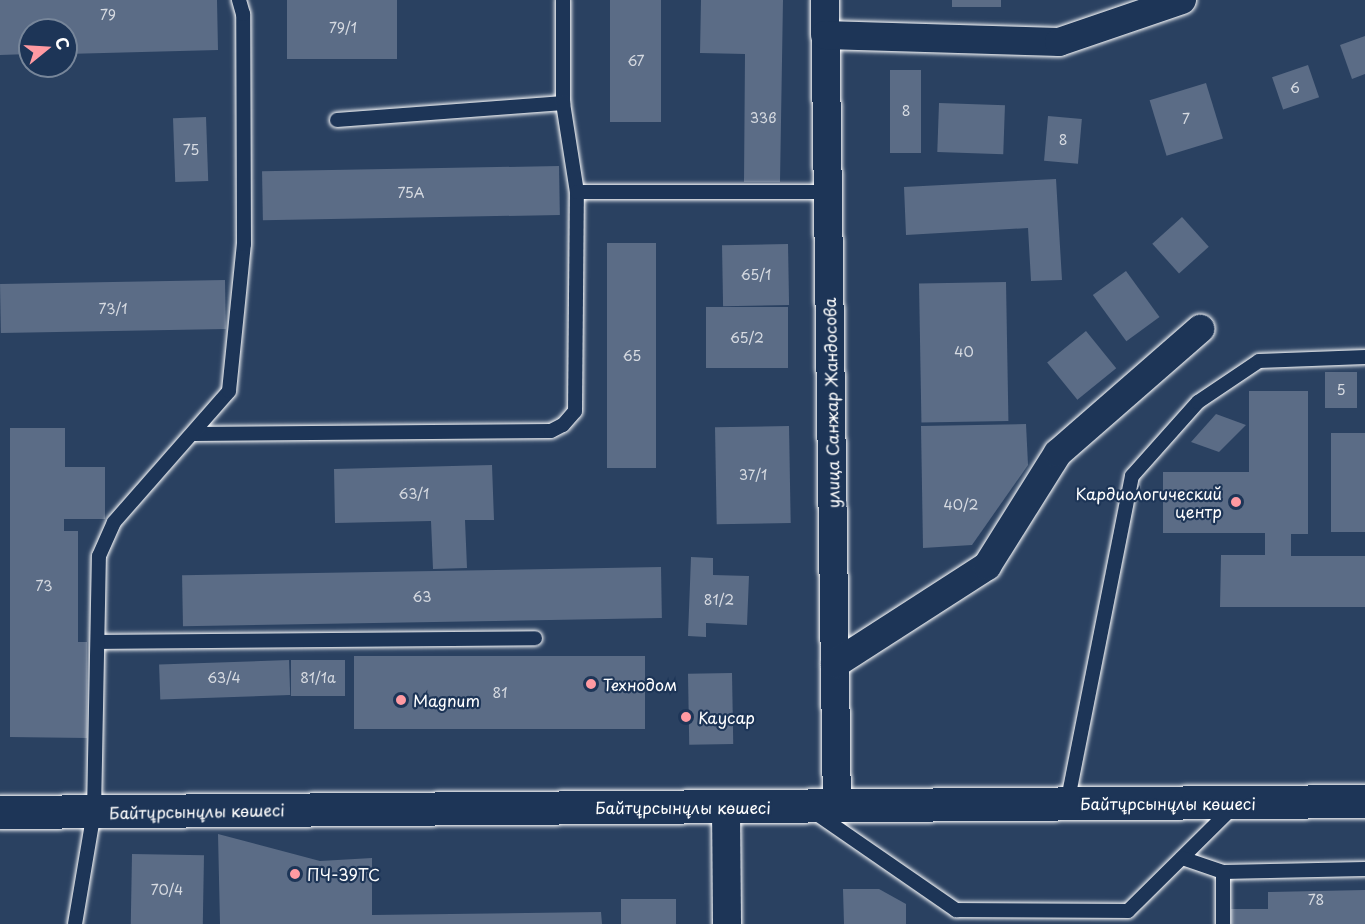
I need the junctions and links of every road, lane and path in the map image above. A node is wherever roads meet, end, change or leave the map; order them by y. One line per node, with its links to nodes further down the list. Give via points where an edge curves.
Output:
1 (239, 0): 12 (lane, via 243,14 244,244 229,391)
2 (562, 0): 6 (lane)
3 (825, 0): 5 (street, улица Санжар Жандосова)
4 (1182, 0): 5 (street, via 1059,42)
5 (825, 35): 9 (street, улица Санжар Жандосова)
6 (563, 103): 7 (lane); 8 (lane)
7 (337, 120)
8 (577, 192): 9 (lane); 12 (lane, via 575,411 562,425 551,431)
9 (827, 192): 15 (street, улица Санжар Жандосова)
10 (1200, 329): 15 (street, via 1058,453 987,566)
11 (1365, 357): 18 (lane, via 1259,361 1198,402 1132,476)
12 (193, 434): 14 (lane, via 114,522 99,556)
13 (535, 638): 14 (lane)
14 (98, 642): 22 (lane)
15 (835, 664): 19 (street, улица Санжар Жандосова)
16 (1365, 801): 17 (main road, Байтұрсынұлы көшесі)
17 (1238, 802): 18 (main road, Байтұрсынұлы көшесі); 23 (lane)
18 (1067, 804): 19 (main road, Байтұрсынұлы көшесі)
19 (821, 806): 20 (main road, Байтұрсынұлы көшесі); 26 (lane, via 956,910)
20 (726, 807): 22 (main road, Байтұрсынұлы көшесі); 30 (street)
21 (0, 812): 22 (main road, Байтұрсынұлы көшесі)
22 (94, 812): 29 (lane)
23 (1182, 858): 25 (lane); 28 (lane)
24 (1365, 869): 25 (lane)
25 (1224, 872): 31 (lane)
26 (988, 917): 27 (lane)
27 (1102, 917): 28 (lane)
28 (1128, 917)
29 (75, 924)
30 (727, 924)
31 (1224, 924)

